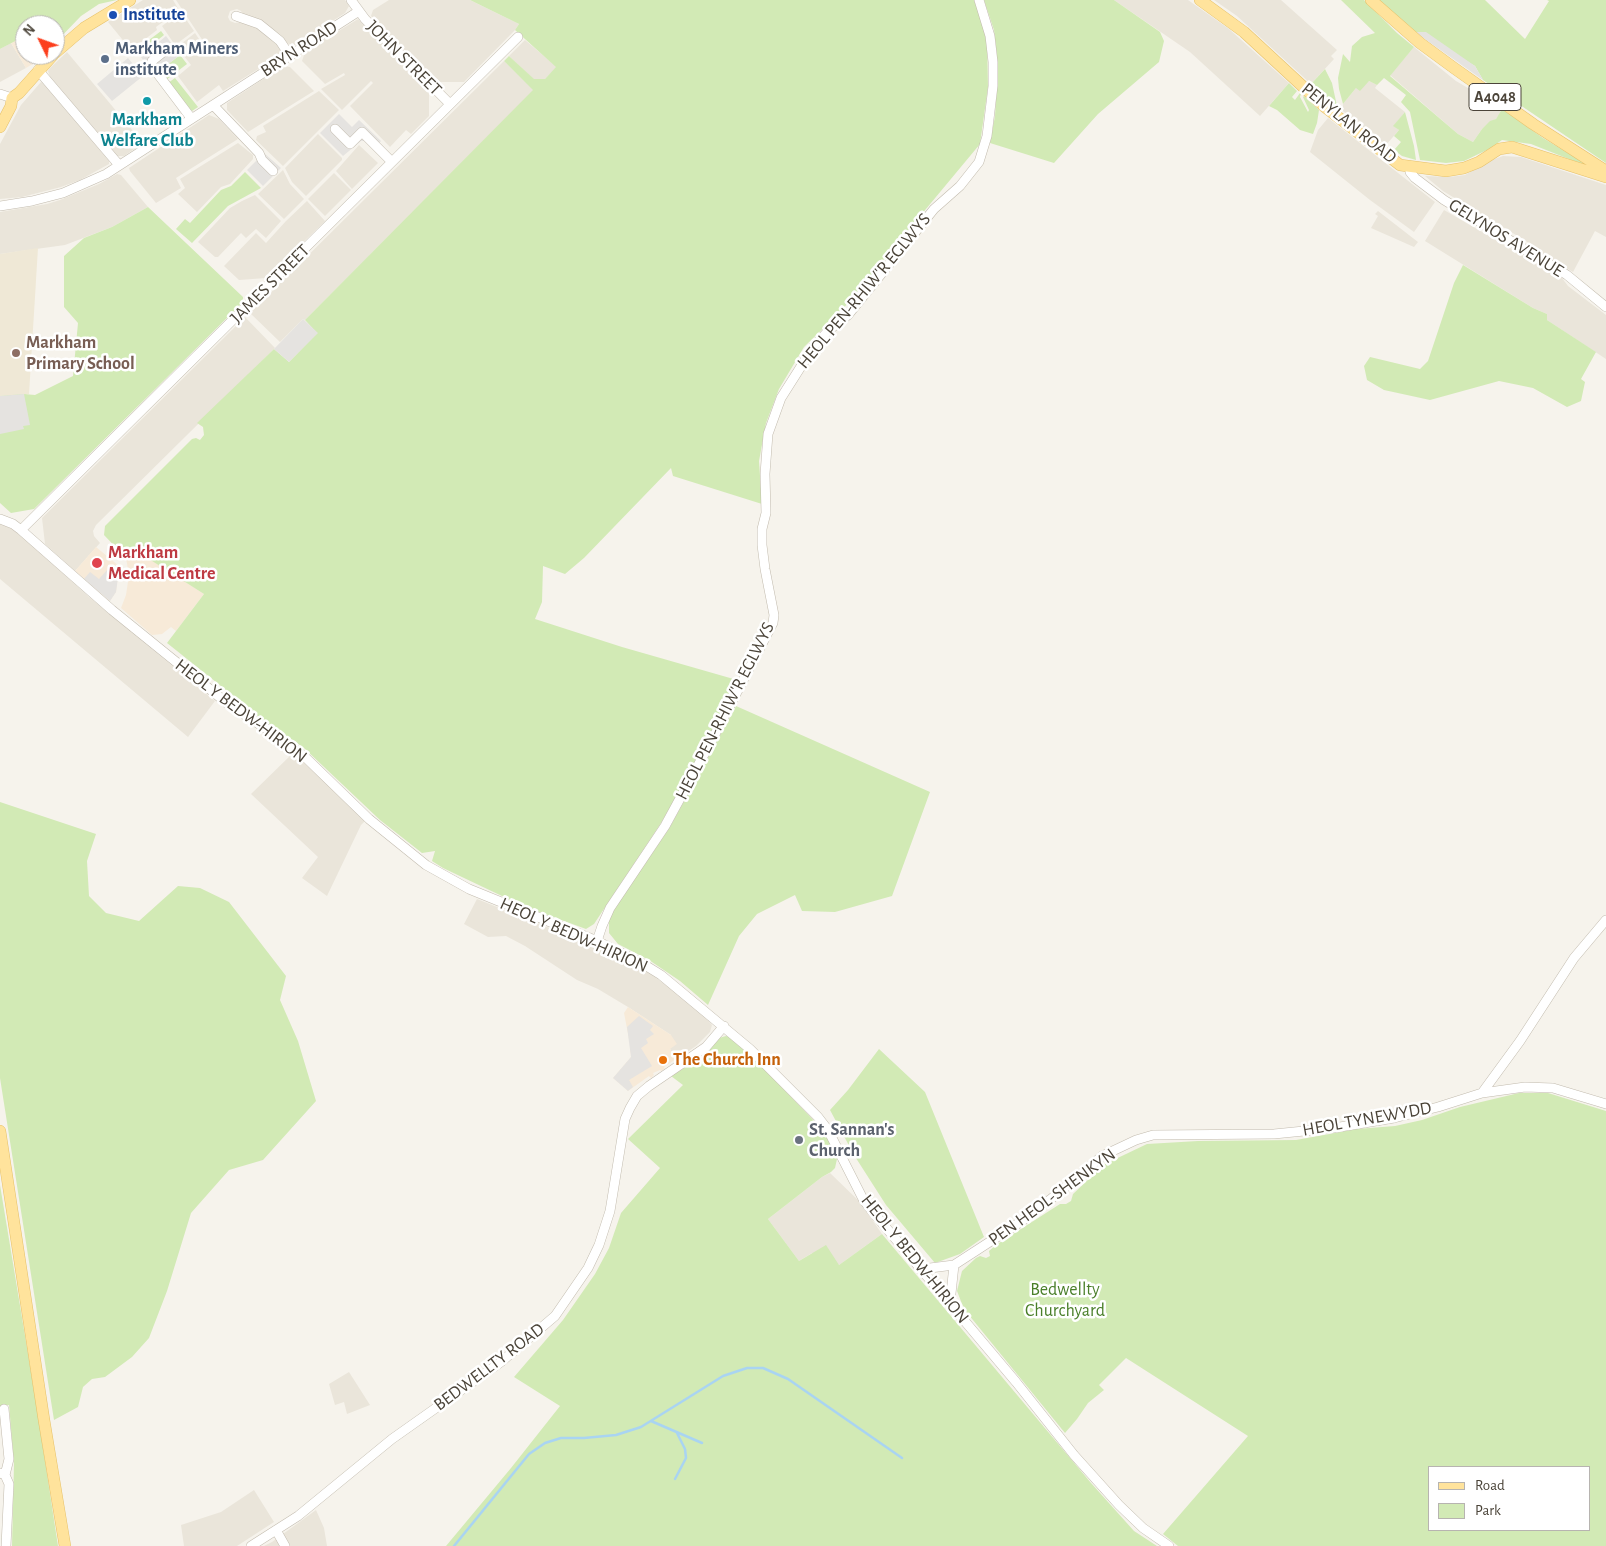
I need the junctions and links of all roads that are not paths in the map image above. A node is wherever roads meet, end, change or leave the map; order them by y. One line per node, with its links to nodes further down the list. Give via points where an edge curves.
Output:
1 (130, 0): 9 (main road, via 84,28)
2 (351, 0): 6 (street, JOHN STREET)
3 (979, 0): 32 (street, HEOL PEN-RHIW'R EGLWYS, via 994,62 988,136 979,162 960,186 934,209 848,315 814,346 781,398 768,434 766,513 762,529 773,623 664,826 610,908)
4 (1200, 0): 23 (main road, PENYLAN ROAD, via 1244,32 1325,106 1394,161)
5 (1372, 0): 25 (main road, A4048, via 1454,68)
6 (359, 11): 11 (street, BRYN ROAD); 16 (street, JOHN STREET)
7 (236, 16): 11 (street, via 259,24 280,41)
8 (518, 37): 16 (street, JAMES STREET)
9 (65, 44)
10 (168, 49): 18 (street, via 152,60 151,65)
11 (290, 56): 17 (street, BRYN ROAD)
12 (43, 65): 13 (main road)
13 (38, 70): 15 (main road); 22 (street)
14 (0, 94): 15 (street)
15 (12, 98): 19 (main road)
16 (450, 104): 21 (street, JAMES STREET)
17 (213, 105): 18 (street, BRYN ROAD); 24 (street)
18 (191, 118): 22 (street, BRYN ROAD)
19 (0, 127)
20 (335, 129): 21 (street, via 350,144 362,132)
21 (392, 162): 30 (street, JAMES STREET)
22 (119, 166): 27 (street, BRYN ROAD, via 63,193)
23 (1410, 167): 26 (main road, PENYLAN ROAD, via 1446,171 1464,168 1499,149 1512,147); 28 (street, GELYNOS AVENUE, via 1414,178 1438,196 1567,275)
24 (273, 170)
25 (1606, 172)
26 (1606, 177)
27 (0, 206)
28 (1606, 307)
29 (0, 519): 30 (street, HEOL Y BEDW-HIRION)
30 (21, 530): 32 (street, HEOL Y BEDW-HIRION, via 157,648 228,704 305,757 369,819 426,865 469,889)
31 (1606, 920): 34 (street, via 1574,958)
32 (598, 941): 33 (street, HEOL Y BEDW-HIRION, via 661,974)
33 (724, 1026): 39 (street, HEOL Y BEDW-HIRION, via 818,1117 863,1198); 43 (street, BEDWELLTY ROAD, via 706,1047 637,1096 630,1108 625,1119 610,1211 599,1245 588,1268 555,1316 501,1362 392,1439)
34 (1482, 1093): 35 (street, HEOL TYNEWYDD, via 1524,1087 1553,1088); 37 (street, HEOL TYNEWYDD, via 1394,1118 1334,1128 1274,1134)
35 (1606, 1104)
36 (0, 1131): 45 (main road)
37 (1153, 1135): 38 (street, PEN HEOL-SHENKYN, via 1102,1156 1035,1212)
38 (954, 1265): 39 (street, PEN HEOL-SHENKYN); 40 (street)
39 (922, 1269): 40 (street, HEOL Y BEDW-HIRION)
40 (950, 1304): 48 (street, HEOL Y BEDW-HIRION, via 1119,1505)
41 (4, 1409): 42 (street, via 8,1459)
42 (2, 1474): 44 (street, via 9,1484)
43 (276, 1530): 46 (street, BEDWELLTY ROAD); 47 (street)
44 (6, 1546)
45 (65, 1546)
46 (251, 1546)
47 (285, 1546)
48 (1168, 1546)

